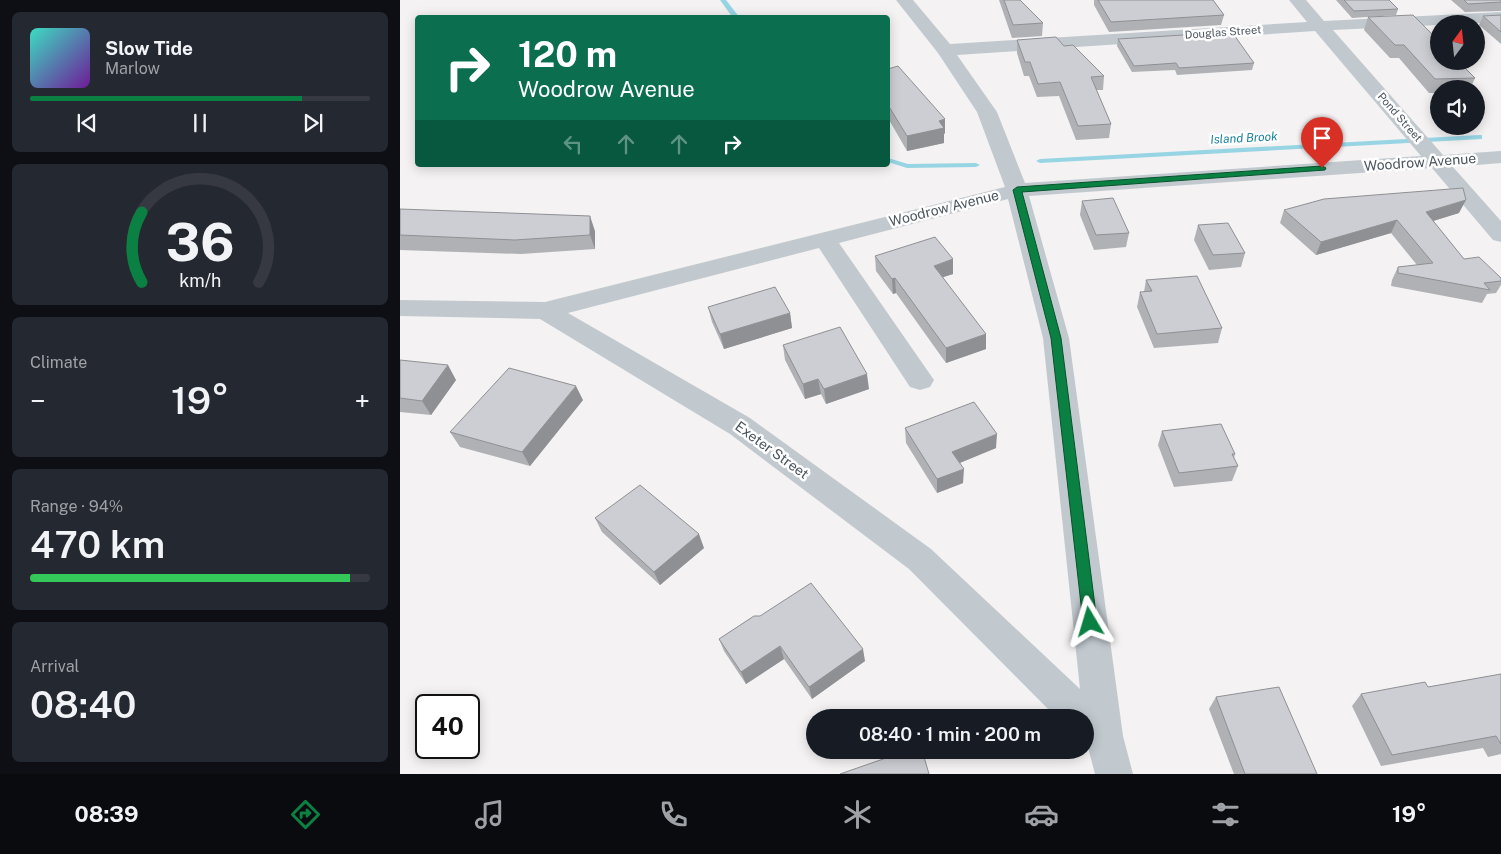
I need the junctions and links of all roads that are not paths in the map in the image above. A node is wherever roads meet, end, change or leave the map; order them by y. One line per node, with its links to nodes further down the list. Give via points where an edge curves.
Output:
1 (904, 0): 5 (street)
2 (1298, 0): 4 (street, Pond Street)
3 (1501, 17): 4 (street, Douglas Street)
4 (1320, 26): 5 (street, Douglas Street); 7 (street, Pond Street)
5 (945, 50): 8 (street, via 987,112)
6 (1501, 157): 7 (street, Woodrow Avenue)
7 (1437, 160): 8 (street, Woodrow Avenue); 9 (street, Pond Street)
8 (1017, 190): 10 (street, Woodrow Avenue); 15 (street, via 1056,338)
9 (1501, 235)
10 (824, 239): 12 (street, Woodrow Avenue); 13 (street)
11 (400, 308): 12 (street, Exeter Street)
12 (546, 311): 14 (street, Exeter Street, via 740,426 920,559)
13 (920, 380)
14 (1075, 709)
15 (1090, 709)
16 (1094, 731): 17 (street)
17 (1114, 774)

